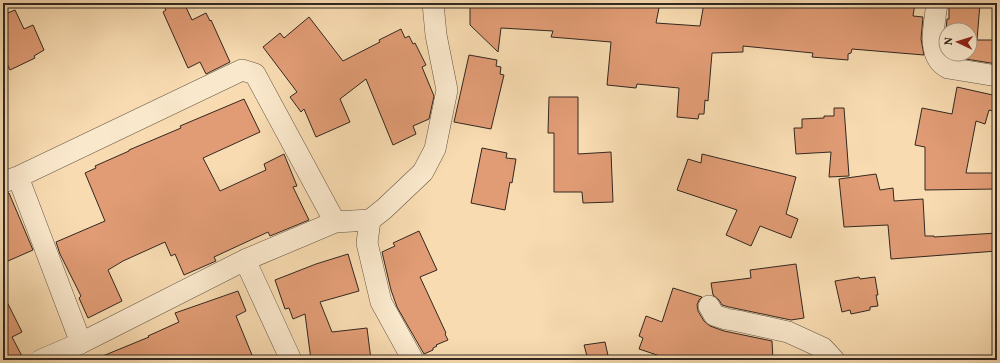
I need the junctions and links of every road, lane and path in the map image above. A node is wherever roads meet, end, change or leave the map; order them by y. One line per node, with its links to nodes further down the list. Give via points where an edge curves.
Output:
1 (432, 3): 5 (street, via 447,90 435,149 423,172)
2 (937, 3): 3 (street, via 933,48 943,65)
3 (997, 76)
4 (11, 180): 6 (street, via 242,70 255,74); 9 (street)
5 (370, 220): 6 (street); 12 (street, via 367,243 382,302)
6 (335, 222): 7 (street)
7 (245, 260): 9 (street); 11 (street)
8 (710, 306): 13 (street, via 714,315 788,332 823,348)
9 (81, 343): 10 (street)
10 (41, 360)
11 (291, 360)
12 (413, 360)
13 (834, 360)

